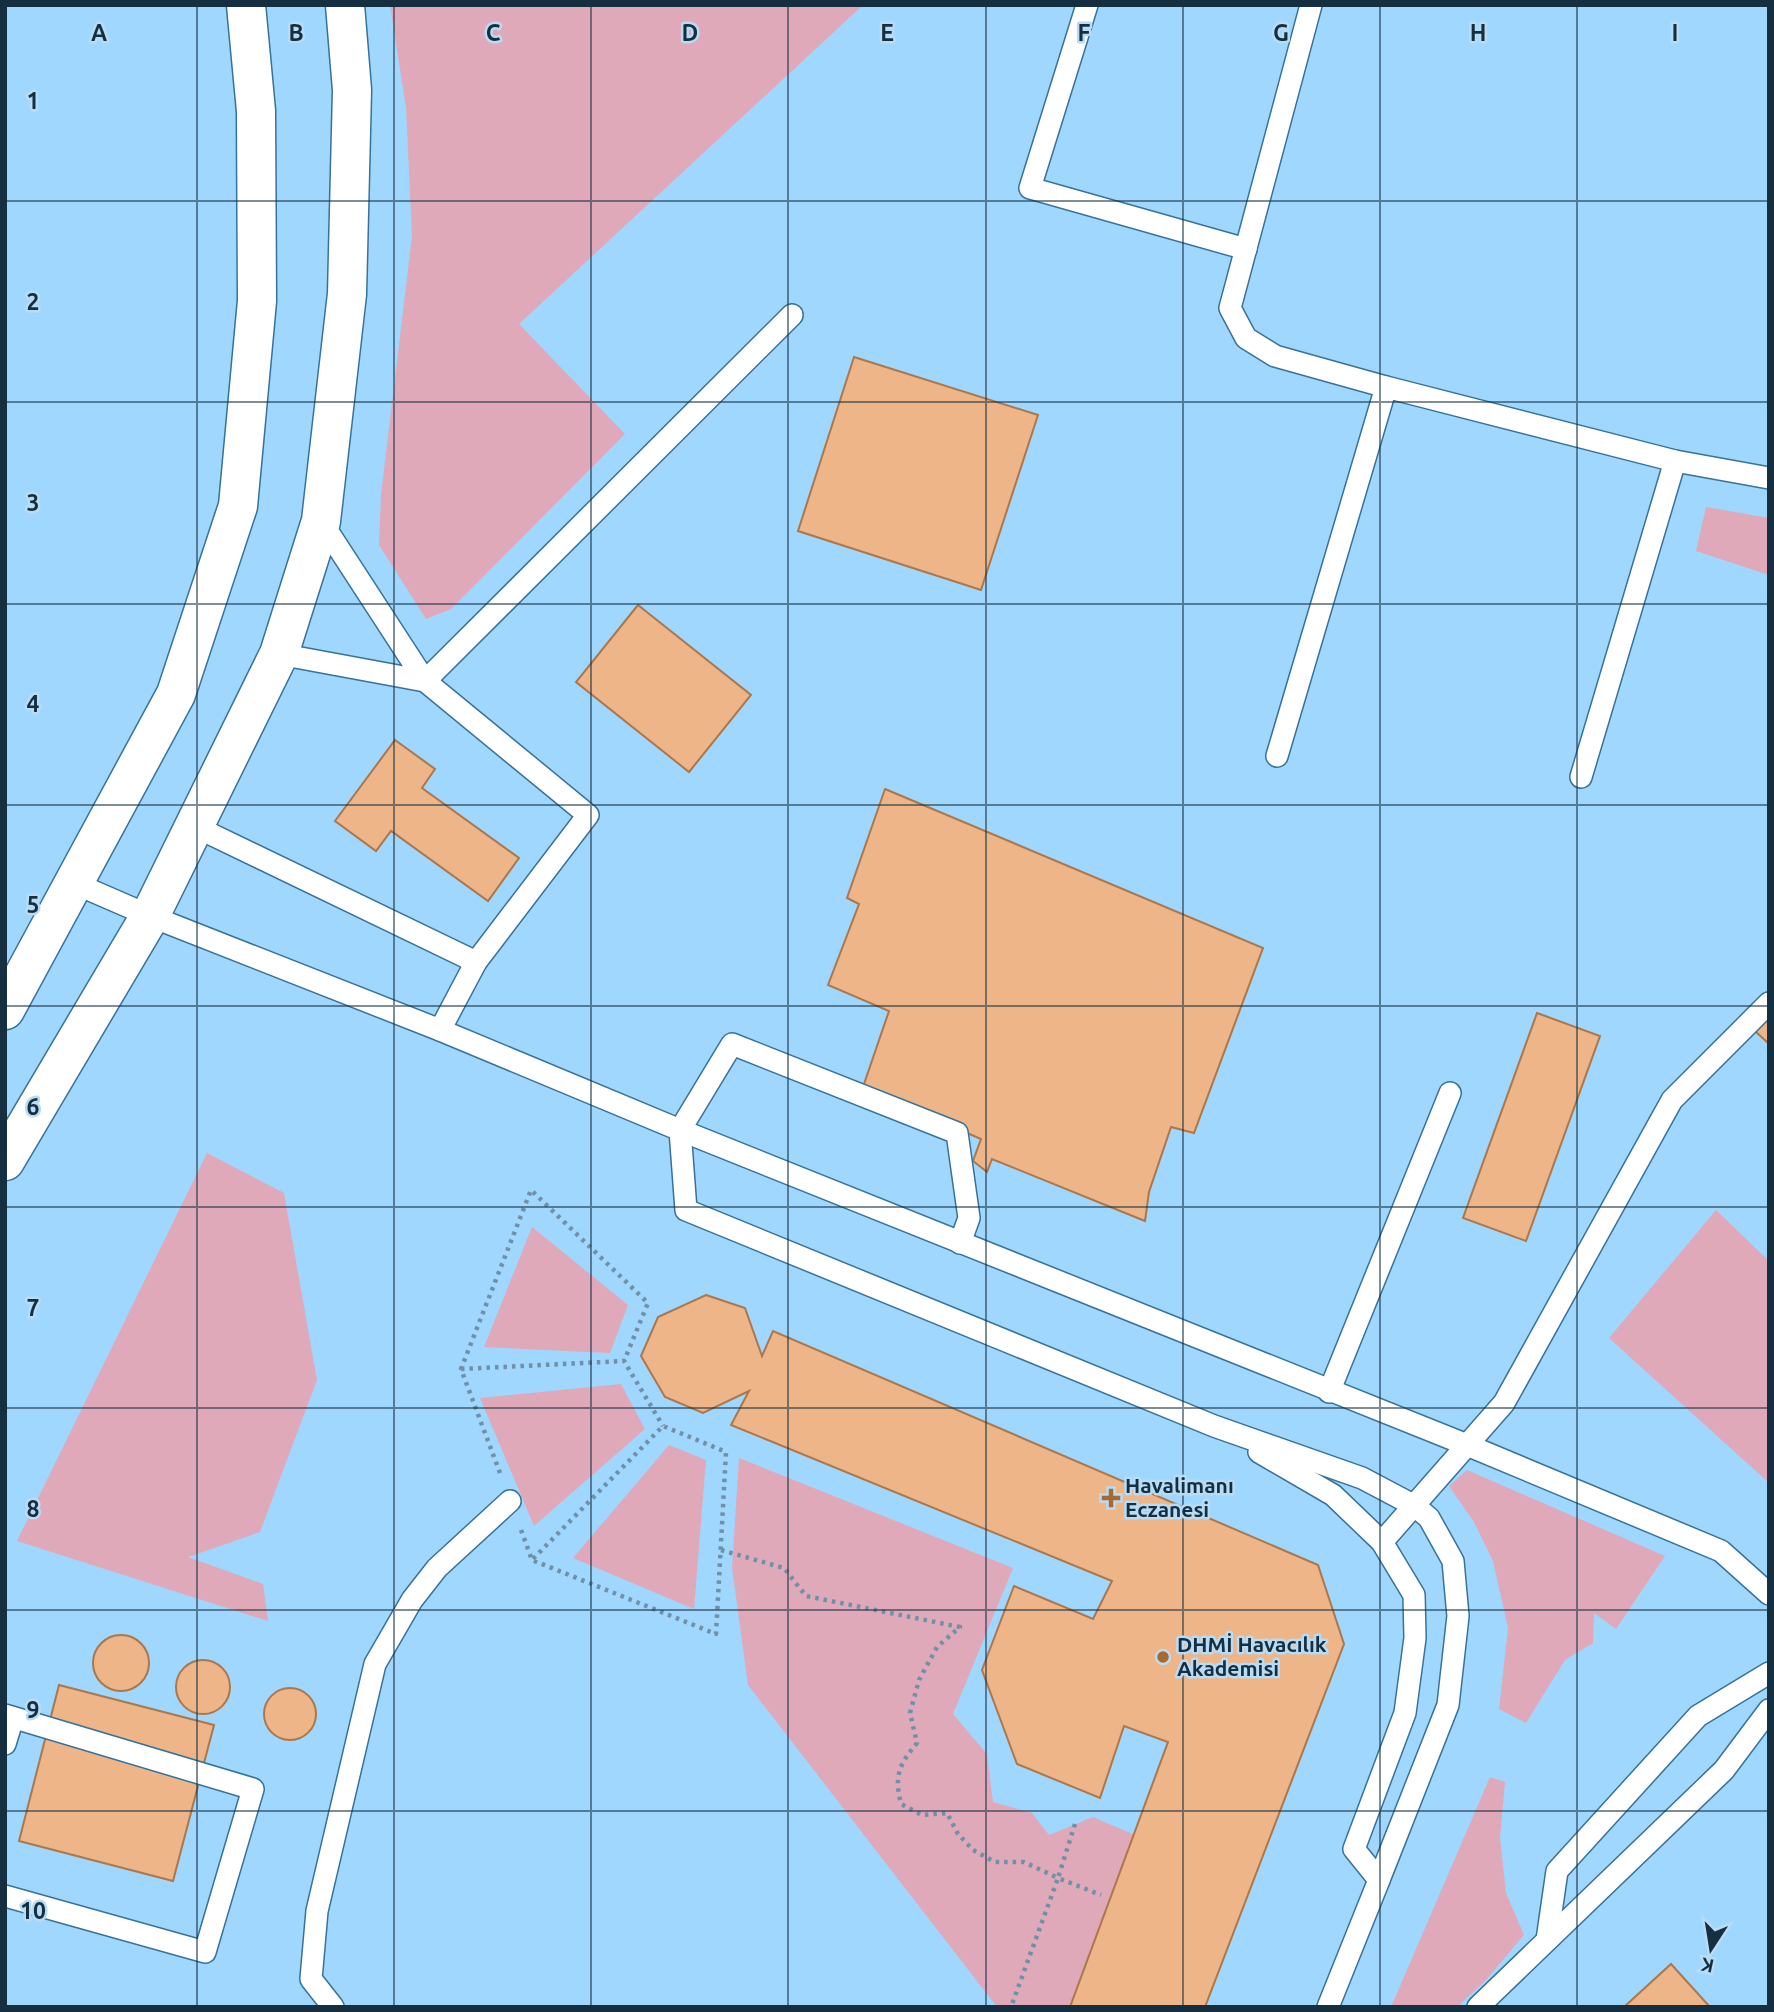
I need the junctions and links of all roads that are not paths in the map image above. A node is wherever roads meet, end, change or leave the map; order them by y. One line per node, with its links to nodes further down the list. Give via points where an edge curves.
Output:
1 (246, 5): 16 (street, via 256,111 257,301 238,506 176,694)
2 (345, 5): 10 (street, via 352,90 347,294)
3 (1087, 5): 5 (lane, via 1030,188)
4 (1311, 5): 5 (lane)
5 (1246, 249): 7 (lane, via 1230,308 1246,338 1275,356)
6 (792, 315): 12 (lane)
7 (1386, 387): 8 (lane); 13 (lane)
8 (1675, 461): 9 (lane); 14 (lane)
9 (1769, 478)
10 (321, 521): 11 (street); 12 (lane)
11 (279, 654): 12 (lane); 15 (street)
12 (425, 681): 18 (lane, via 588,815)
13 (1278, 756)
14 (1581, 777)
15 (194, 827): 17 (street); 18 (lane)
16 (74, 883): 17 (lane); 20 (street)
17 (150, 916): 21 (lane); 24 (street)
18 (476, 962): 21 (lane)
19 (1769, 1003): 28 (lane, via 1672,1100 1504,1403)
20 (5, 1010)
21 (440, 1030): 23 (lane)
22 (1450, 1093): 26 (lane)
23 (680, 1130): 25 (lane); 25 (lane, via 732,1044 957,1133 969,1218); 27 (lane, via 687,1210)
24 (5, 1161)
25 (960, 1243): 26 (lane)
26 (1329, 1392): 28 (lane)
27 (1214, 1426): 30 (lane, via 1362,1478); 31 (lane, via 1333,1495)
28 (1467, 1445): 30 (lane); 32 (lane, via 1721,1551)
29 (510, 1501): 40 (lane, via 437,1568 412,1600 375,1664 317,1911 311,1979)
30 (1415, 1506): 31 (lane); 37 (lane, via 1429,1518 1453,1561 1458,1616 1448,1704)
31 (1382, 1542): 37 (lane, via 1414,1595 1415,1638 1405,1713 1354,1849)
32 (1769, 1594)
33 (1769, 1673): 39 (lane, via 1698,1716 1557,1871)
34 (1769, 1710): 39 (lane, via 1724,1770)
35 (9, 1716): 36 (lane); 38 (lane, via 253,1789 205,1952)
36 (5, 1744)
37 (1379, 1880): 41 (lane)
38 (5, 1896)
39 (1547, 1940): 42 (lane)
40 (333, 2007)
41 (1328, 2007)
42 (1478, 2007)

